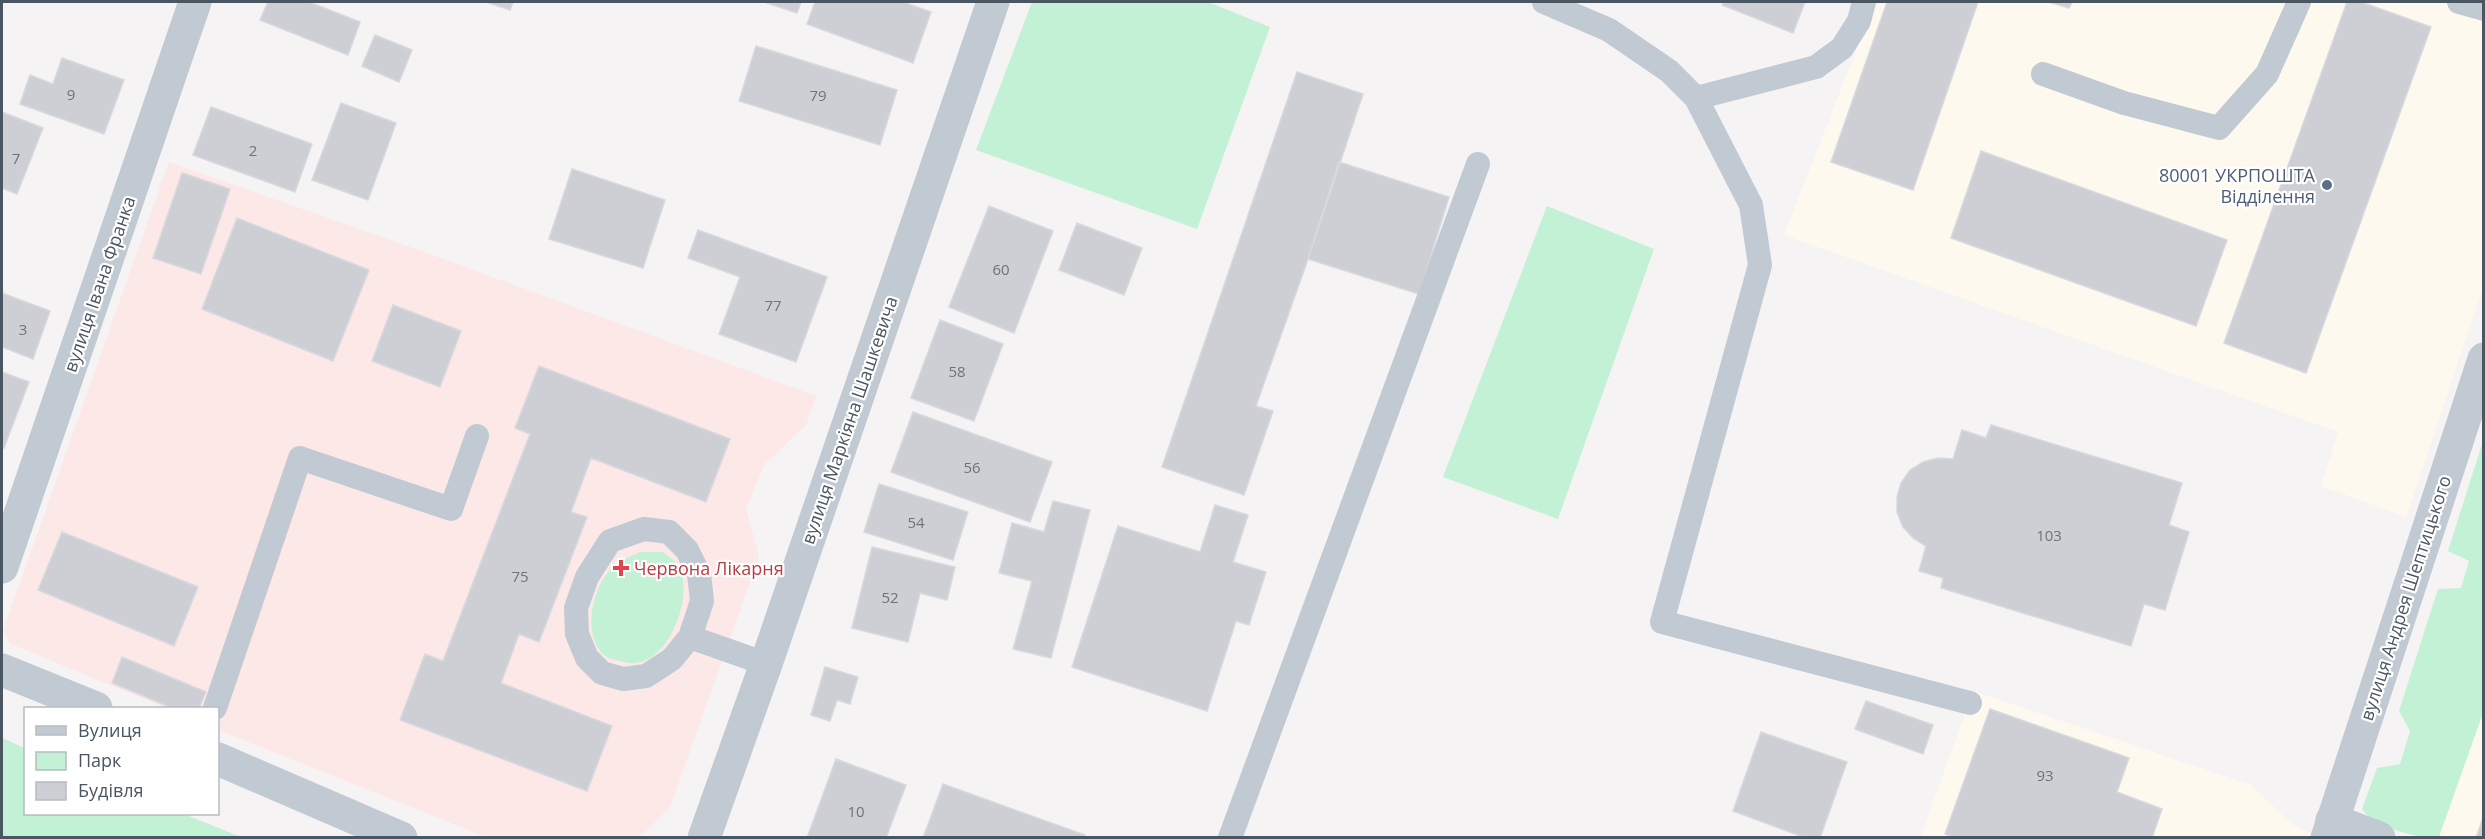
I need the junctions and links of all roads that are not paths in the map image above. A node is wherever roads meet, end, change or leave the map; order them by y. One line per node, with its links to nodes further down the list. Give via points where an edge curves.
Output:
1 (195, 2): 13 (street, вулиця Івана Франка)
2 (993, 2): 15 (street, вулиця Маркіяна Шашкевича)
3 (1544, 2): 9 (lane, via 1610,30 1669,70)
4 (1864, 2): 9 (lane, via 1859,21 1842,48 1816,67)
5 (2299, 2): 8 (lane, via 2267,74 2218,128 2124,103)
6 (2459, 2): 7 (lane)
7 (2484, 9)
8 (2043, 74)
9 (1696, 98): 17 (lane, via 1751,206 1760,265 1662,622)
10 (1478, 164): 24 (lane)
11 (2484, 359): 21 (street, вулиця Андрея Шептицького)
12 (477, 436): 19 (lane, via 451,508 300,458)
13 (2, 567)
14 (690, 636): 14 (lane, via 672,659 646,676 623,679 602,673 586,658 577,634 576,608 587,577 610,541 644,530 661,531 669,532 687,550 699,574 702,601); 15 (lane)
15 (766, 664): 23 (street, вулиця Маркіяна Шашкевича)
16 (2, 670): 18 (street)
17 (1970, 703)
18 (94, 707)
19 (215, 707)
20 (219, 759): 22 (street)
21 (2330, 829): 25 (street)
22 (401, 837)
23 (704, 837)
24 (1230, 837)
25 (2379, 837)

